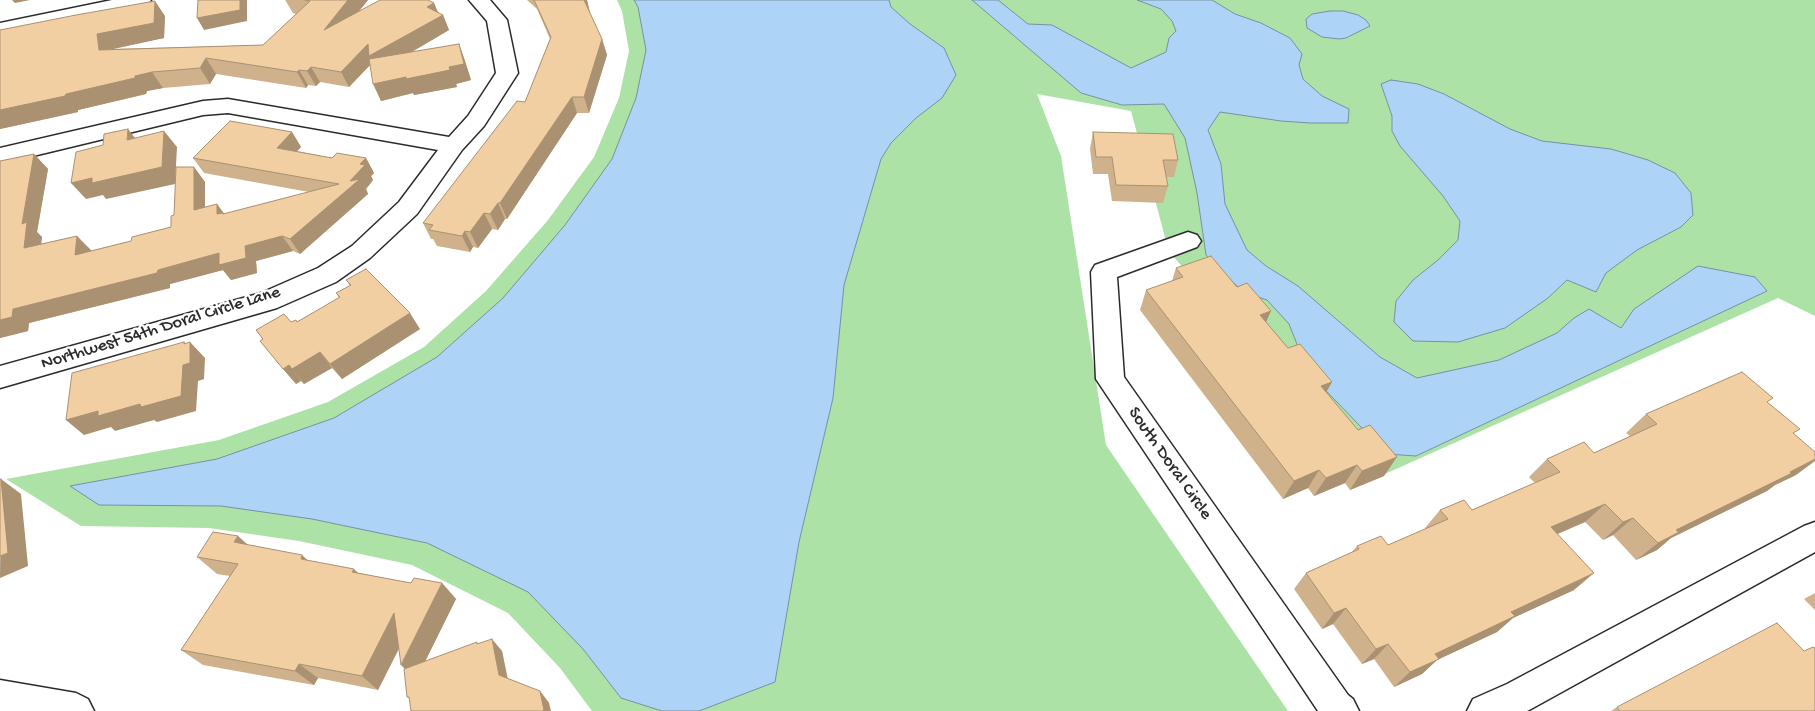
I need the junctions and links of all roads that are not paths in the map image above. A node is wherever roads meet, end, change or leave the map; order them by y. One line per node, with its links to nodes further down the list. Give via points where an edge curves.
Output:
1 (141, 0): 3 (street)
2 (479, 0): 4 (street, Northwest 54th Doral Circle Lane, via 497,20 507,73 476,121)
3 (0, 29)
4 (454, 144): 5 (street, via 228,106 203,108); 7 (street, Northwest 54th Doral Circle Lane, via 408,208 361,252 327,274 268,300)
5 (0, 156)
6 (1188, 240): 12 (street, South Doral Circle, via 1104,272 1110,380)
7 (0, 377)
8 (1815, 536): 10 (street)
9 (0, 696): 11 (street)
10 (1525, 704): 13 (street)
11 (76, 711)
12 (1340, 711)
13 (1485, 711)

